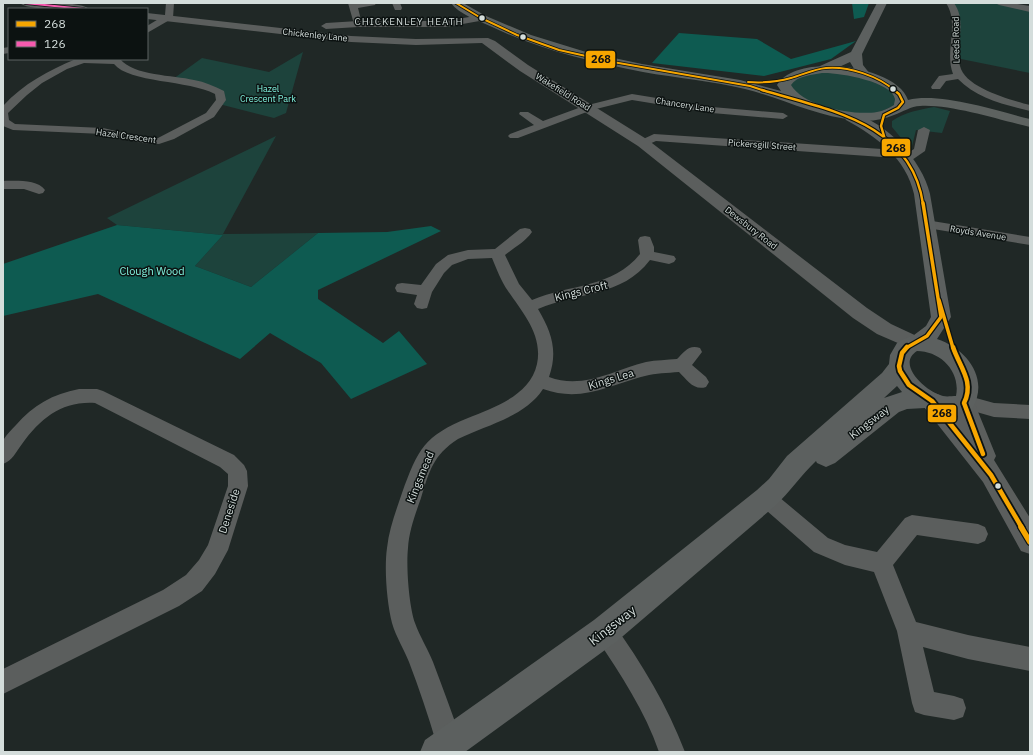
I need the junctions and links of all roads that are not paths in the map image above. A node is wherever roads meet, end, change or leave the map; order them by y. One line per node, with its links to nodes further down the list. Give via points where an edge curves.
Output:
1 (25, 3): 9 (street)
2 (170, 3): 13 (street)
3 (372, 3): 8 (street)
4 (456, 3): 14 (highway)
5 (882, 3): 19 (main road)
6 (950, 3): 24 (street, Leeds Road, via 957,17 956,66)
7 (1000, 3): 11 (street)
8 (352, 4): 15 (street)
9 (60, 5): 10 (street)
10 (78, 8)
11 (1030, 9)
12 (148, 16): 13 (street, Chickenley Lane)
13 (167, 18): 16 (street); 17 (street, Chickenley Lane, via 275,30)
14 (480, 18): 15 (street, via 446,24); 26 (highway, via 559,50 618,63)
15 (358, 24): 17 (street)
16 (148, 29)
17 (315, 30): 18 (street, Chickenley Lane, via 351,39 416,42)
18 (484, 40): 31 (street, Wakefield Road)
19 (856, 54): 22 (main road); 23 (main road, via 857,67)
20 (84, 60): 21 (street, Hazel Crescent, via 64,67 25,90 3,113 4,122 13,127 103,132 159,141 170,138 210,115 221,100 220,93 208,85 138,73 121,67)
21 (115, 60)
22 (824, 69): 23 (highway); 25 (highway)
23 (864, 74): 27 (highway)
24 (959, 76): 28 (street, Leeds Road, via 943,78); 32 (street, via 973,87 1005,102)
25 (789, 78): 26 (highway); 29 (highway, via 784,85 785,89)
26 (732, 82): 29 (highway)
27 (886, 84): 30 (highway, via 902,97 904,101); 37 (highway)
28 (936, 87)
29 (801, 102): 36 (highway)
30 (901, 106): 34 (highway); 38 (highway, via 918,102 940,103)
31 (588, 108): 35 (street, Chancery Lane, via 632,97 712,110); 39 (street, Chancery Lane); 43 (street, Wakefield Road)
32 (1030, 108)
33 (524, 114): 39 (street)
34 (884, 115): 36 (highway); 42 (main road, via 881,122)
35 (783, 116)
36 (851, 116): 42 (main road)
37 (1030, 116)
38 (1030, 123)
39 (542, 125): 41 (street, Chancery Lane)
40 (924, 130): 45 (street, via 919,151)
41 (514, 136)
42 (884, 136): 45 (main road)
43 (643, 143): 44 (street, Pickersgill Street, via 654,137); 56 (street, Dewsbury Road)
44 (882, 153)
45 (905, 159): 48 (main road, via 921,189)
46 (3, 185): 47 (street, via 26,185)
47 (39, 190)
48 (926, 224): 50 (street, Royds Avenue); 54 (main road)
49 (526, 232): 51 (street)
50 (1030, 241)
51 (498, 254): 53 (street, via 471,253 450,260 441,267 423,297); 55 (street, Kingsmead, via 514,288)
52 (669, 258): 55 (street, Kings Croft, via 646,248 635,269 618,281 563,294)
53 (402, 288)
54 (939, 300): 57 (main road, via 941,316 933,330); 59 (main road)
55 (529, 307): 62 (street, Kingsmead, via 544,342 545,365)
56 (860, 313): 57 (street, Dewsbury Road, via 884,329); 60 (street, Dewsbury Road, via 889,345)
57 (916, 343): 59 (main road, via 932,345); 60 (main road, via 907,346)
58 (694, 352): 61 (street)
59 (957, 360): 65 (main road, via 968,385)
60 (899, 364): 64 (main road, via 909,385); 69 (main road, Kingsway, via 890,379 796,464)
61 (682, 365): 62 (street, Kings Lea, via 647,368 598,385 580,388 558,387); 63 (street)
62 (540, 381): 78 (street, Kingsmead, via 522,401 507,410 447,435 429,450 403,523 397,550 404,623 423,667)
63 (700, 382)
64 (929, 400): 65 (main road, via 944,405); 68 (street); 69 (main road, Kingsway, via 907,400 891,405 804,473)
65 (965, 403): 66 (street, via 994,410); 68 (street)
66 (1030, 412)
67 (3, 456): 76 (street, Deneside, via 24,427 58,400 97,396 227,461 237,471 238,486 217,550 194,583 171,598)
68 (991, 475): 71 (street)
69 (772, 492): 72 (street, via 821,545 845,555); 73 (main road, Kingsway)
70 (978, 534): 72 (street, via 912,524)
71 (1030, 542)
72 (881, 563): 74 (street)
73 (606, 631): 78 (main road, Kingsway); 79 (street, via 638,679 666,734)
74 (908, 631): 75 (street, via 968,647); 77 (street, via 924,704)
75 (1030, 659)
76 (3, 682)
77 (954, 708)
78 (443, 747)
79 (672, 752)

